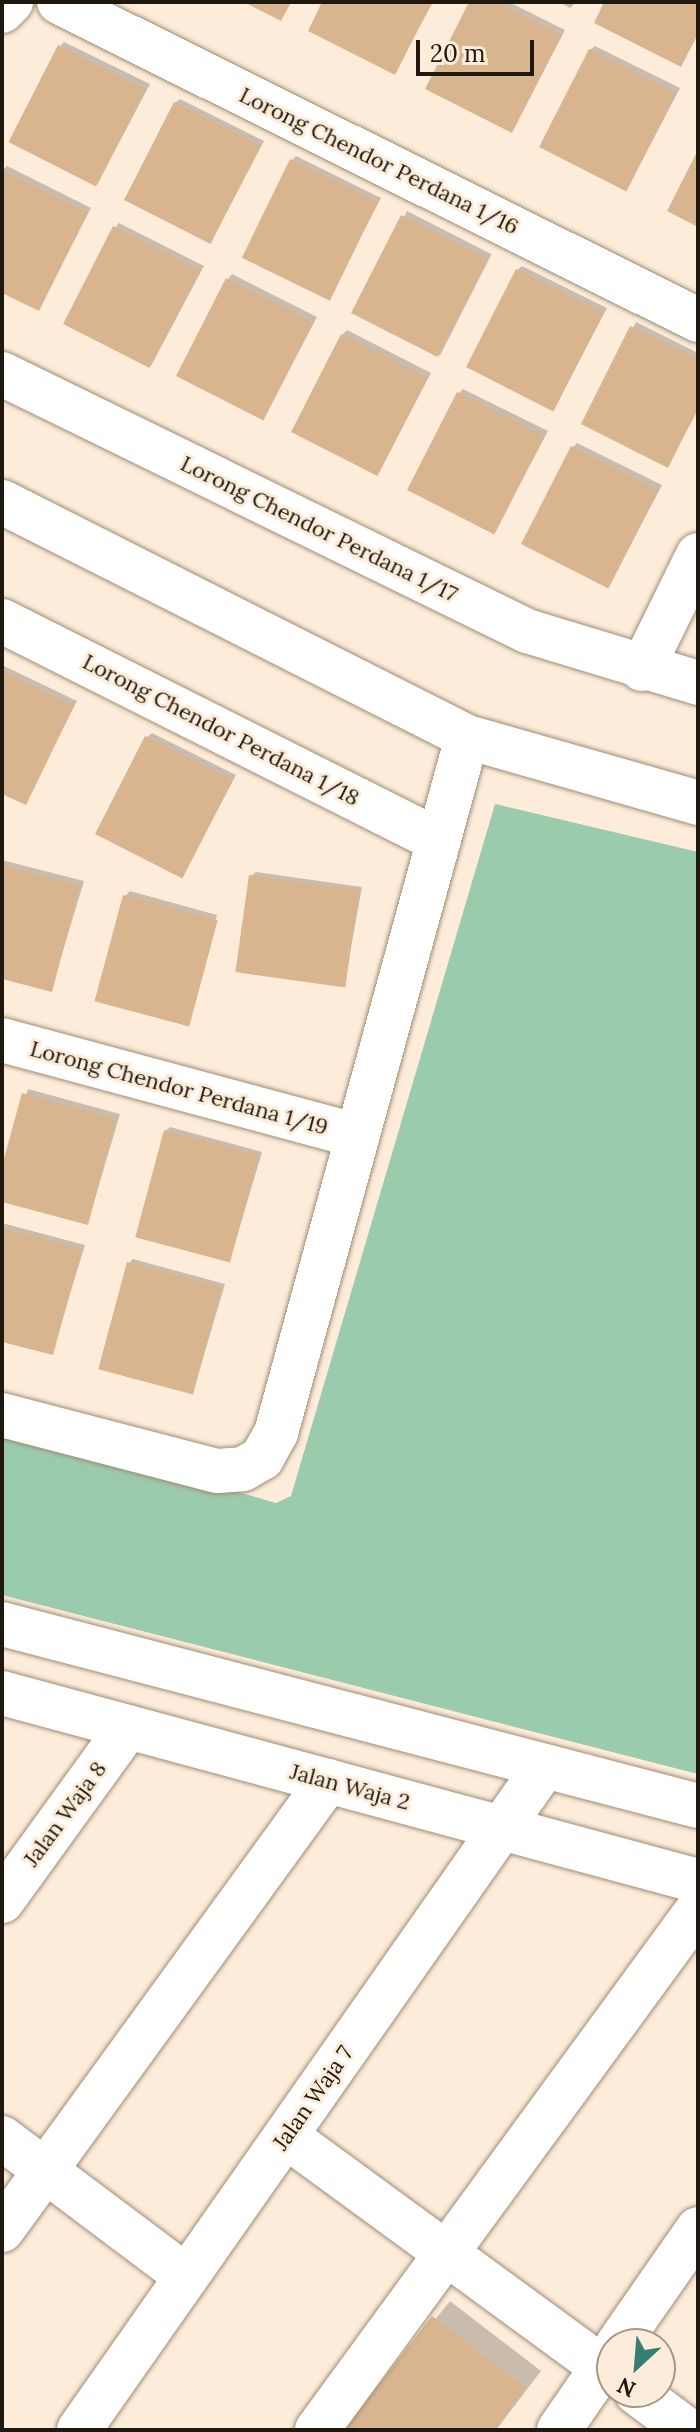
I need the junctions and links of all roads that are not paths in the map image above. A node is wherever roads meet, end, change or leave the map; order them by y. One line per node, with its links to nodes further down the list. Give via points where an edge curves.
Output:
1 (11, 2): 3 (street)
2 (59, 2): 4 (street, Lorong Chendor Perdana 1/16)
3 (2, 11)
4 (698, 320)
5 (2, 374): 9 (street, Lorong Chendor Perdana 1/17, via 527,631)
6 (2, 502): 11 (street)
7 (698, 555): 9 (street)
8 (2, 621): 13 (street, Lorong Chendor Perdana 1/18)
9 (642, 669): 10 (street, Lorong Chendor Perdana 1/17)
10 (698, 683)
11 (467, 737): 12 (street); 13 (street)
12 (698, 803)
13 (439, 841): 15 (street)
14 (2, 1040): 15 (street, Lorong Chendor Perdana 1/19)
15 (357, 1136): 16 (street, via 276,1433 262,1458 243,1469 217,1471)
16 (2, 1415)
17 (2, 1624): 20 (street)
18 (2, 1693): 19 (street, Jalan Waja 2)
19 (128, 1727): 21 (street, Jalan Waja 2); 25 (street, Jalan Waja 8)
20 (545, 1766): 22 (street); 23 (street, Jalan Waja 7)
21 (328, 1781): 23 (street, Jalan Waja 2); 29 (street)
22 (698, 1806)
23 (504, 1829): 24 (street, Jalan Waja 2); 27 (street, Jalan Waja 7)
24 (698, 1881)
25 (2, 1901)
26 (698, 1909): 32 (street)
27 (286, 2136): 32 (street); 33 (street, Jalan Waja 7)
28 (2, 2138): 29 (street)
29 (45, 2171): 31 (street); 33 (street)
30 (698, 2229): 34 (street)
31 (2, 2230)
32 (445, 2253): 35 (street); 39 (street)
33 (187, 2277): 38 (street, Jalan Waja 7)
34 (639, 2328)
35 (596, 2353)
36 (596, 2388): 40 (street)
37 (663, 2408): 41 (street)
38 (79, 2430)
39 (317, 2430)
40 (559, 2430)
41 (687, 2430)

